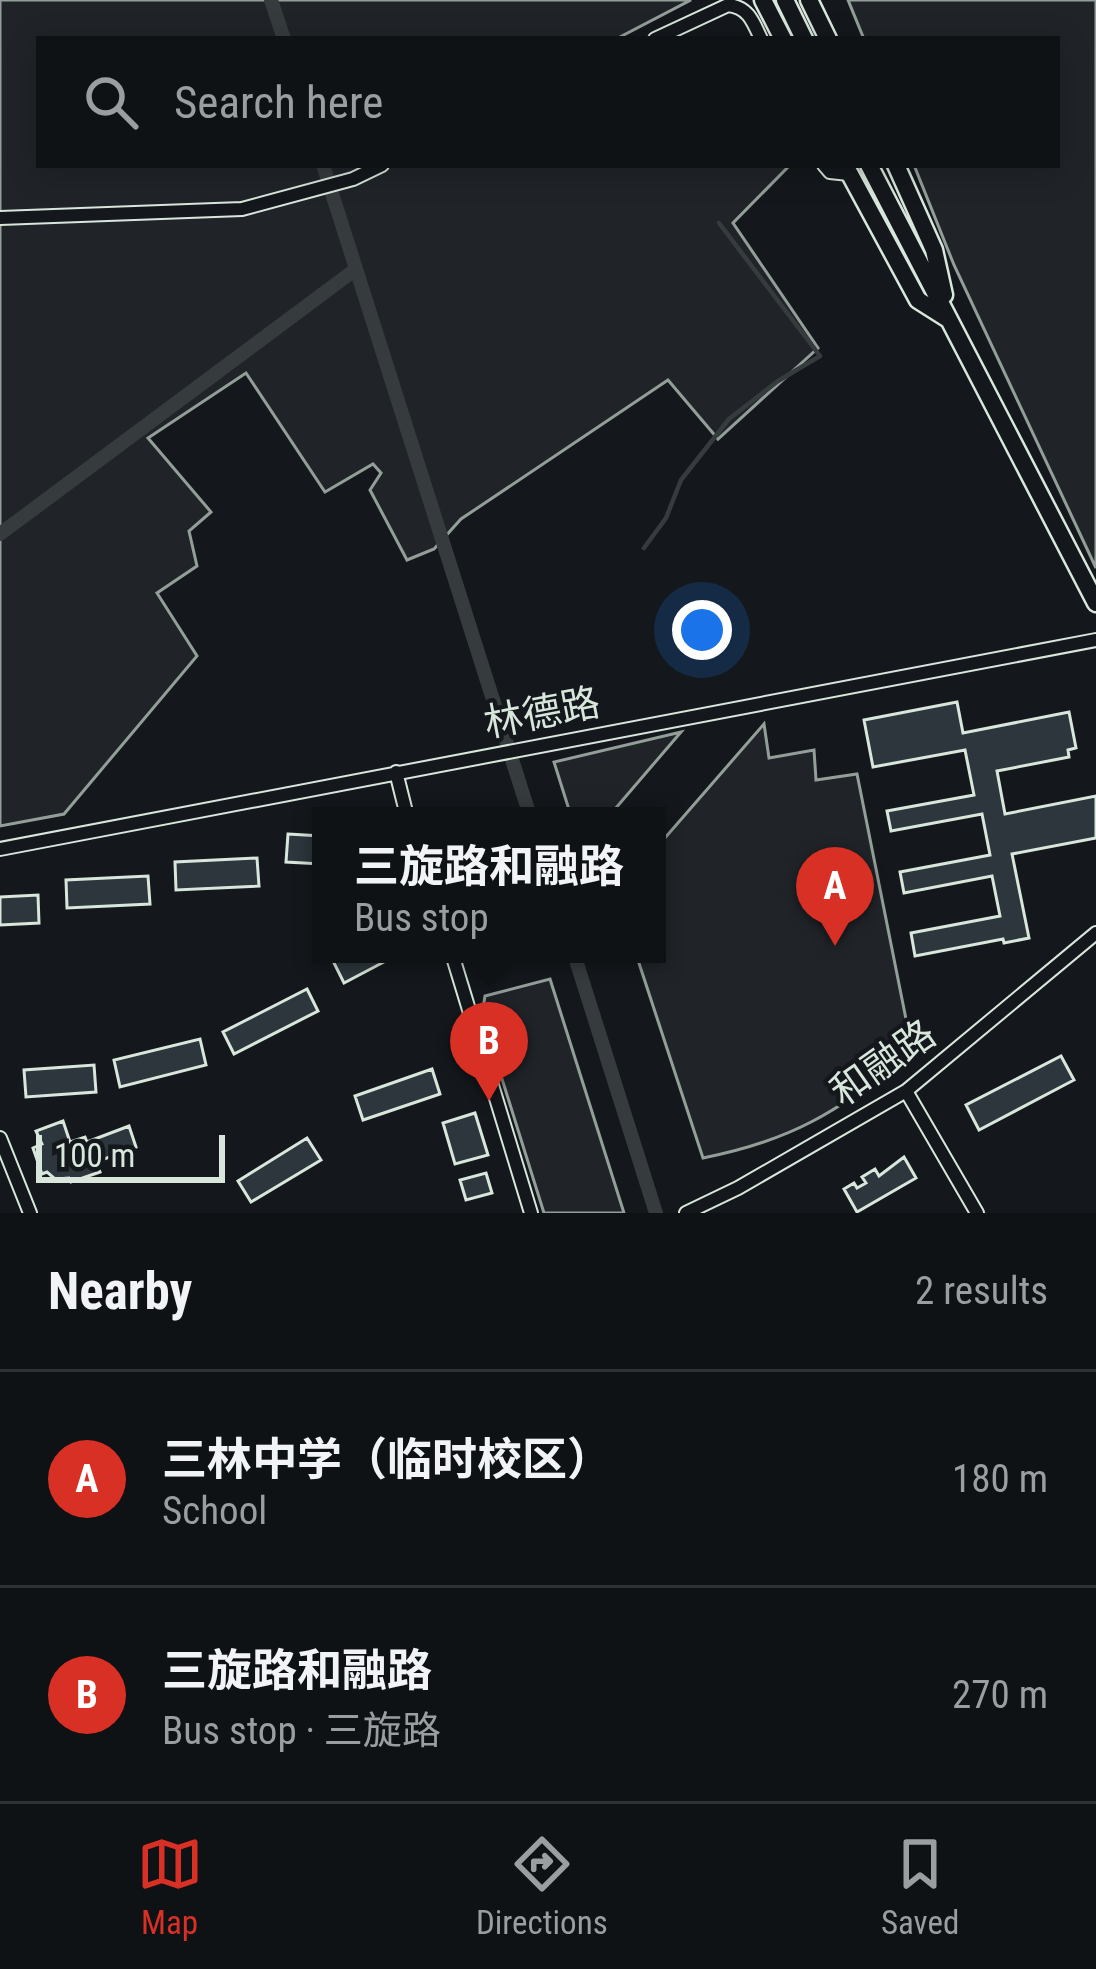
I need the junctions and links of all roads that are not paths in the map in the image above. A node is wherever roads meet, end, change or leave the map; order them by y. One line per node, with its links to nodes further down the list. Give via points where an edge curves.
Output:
1 (763, 0): 6 (main road)
2 (785, 0): 7 (main road)
3 (808, 0): 8 (main road)
4 (661, 36): 5 (street, via 728,5 740,6)
5 (760, 36)
6 (781, 36)
7 (803, 36)
8 (826, 36)
9 (376, 168): 13 (street, via 242,209)
10 (870, 168): 14 (main road)
11 (897, 168): 14 (main road, via 934,250)
12 (847, 169): 14 (main road, via 918,300)
13 (0, 218)
14 (949, 319): 15 (main road)
15 (1096, 603)
16 (1096, 640): 17 (street, 林德路)
17 (396, 772): 18 (street); 19 (street, 林德路)
18 (405, 807)
19 (0, 849)
20 (1096, 934): 22 (street, 和融路)
21 (455, 963): 25 (street)
22 (906, 1091): 26 (street, 和融路); 27 (street)
23 (0, 1138): 24 (street)
24 (30, 1213)
25 (531, 1213)
26 (686, 1213)
27 (977, 1213)

